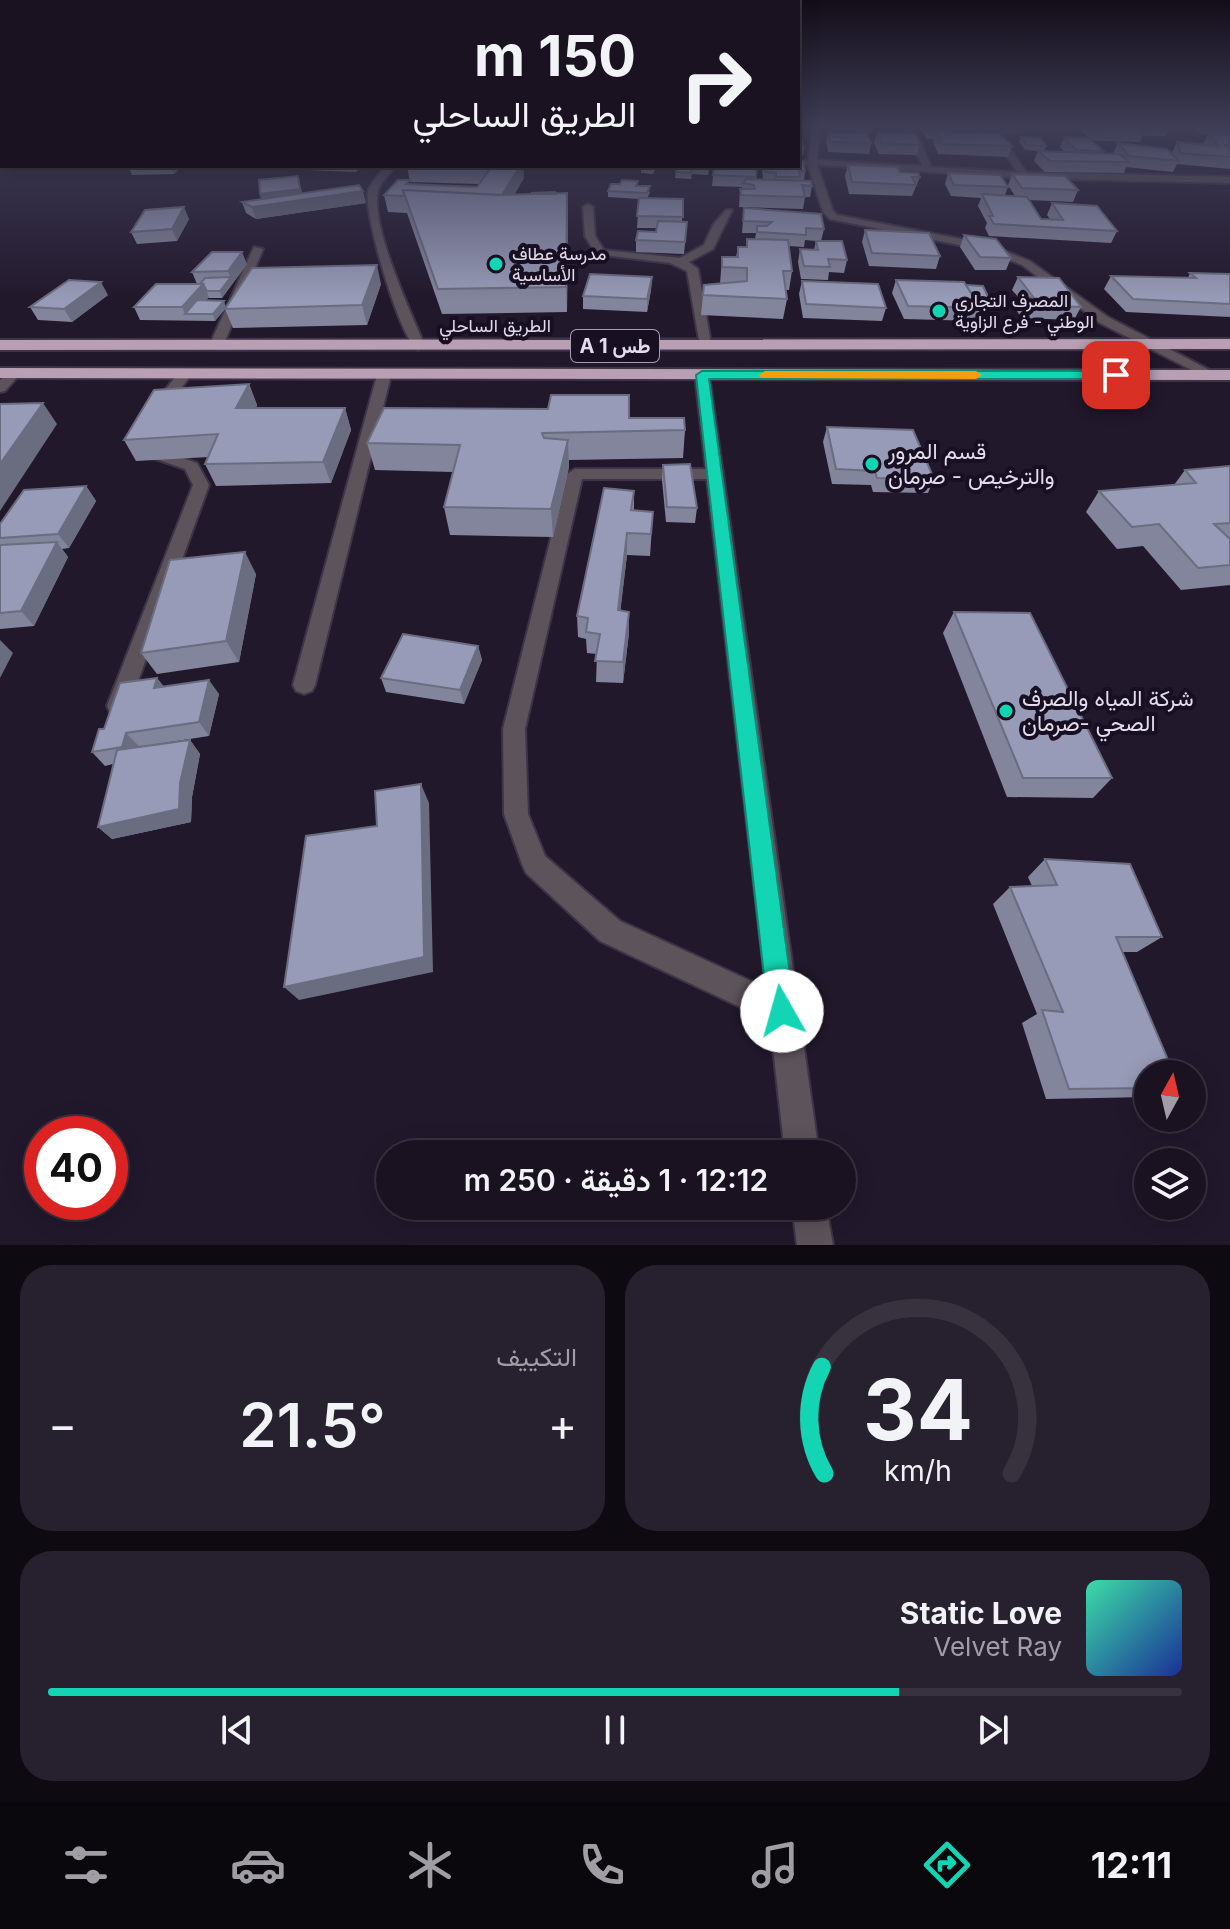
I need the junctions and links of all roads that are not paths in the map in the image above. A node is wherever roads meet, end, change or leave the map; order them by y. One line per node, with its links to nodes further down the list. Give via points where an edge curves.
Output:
1 (378, 184): 11 (street, via 371,205 386,264)
2 (819, 184): 9 (street, via 834,217 1009,254 1104,320)
3 (588, 207): 6 (street, via 590,236 600,252)
4 (729, 212): 6 (street, via 709,247)
5 (258, 249): 10 (street)
6 (683, 261): 12 (street, via 692,269)
7 (1230, 344): 9 (highway, الطريق الساحلي / A 1 طس)
8 (0, 345): 10 (highway, الطريق الساحلي / A 1 طس)
9 (1157, 345): 12 (highway, الطريق الساحلي / A 1 طس); 17 (street)
10 (216, 346): 11 (highway, الطريق الساحلي / A 1 طس)
11 (418, 346): 12 (highway, الطريق الساحلي / A 1 طس)
12 (707, 346)
13 (7, 373): 14 (highway, A 1 طس); 19 (street)
14 (184, 375): 15 (highway, A 1 طس); 22 (street, via 140,431 137,446 191,466 201,485)
15 (384, 375): 16 (highway, A 1 طس); 21 (street)
16 (702, 375): 17 (highway, A 1 طس); 20 (street)
17 (1212, 375): 18 (highway, A 1 طس)
18 (1230, 375)
19 (0, 388)
20 (715, 474): 23 (street); 23 (street, via 575,474 514,729 516,814 535,864 610,931)
21 (304, 685)
22 (113, 721)
23 (782, 1011): 24 (street)
24 (800, 1140)
25 (811, 1220): 26 (street)
26 (815, 1245)

